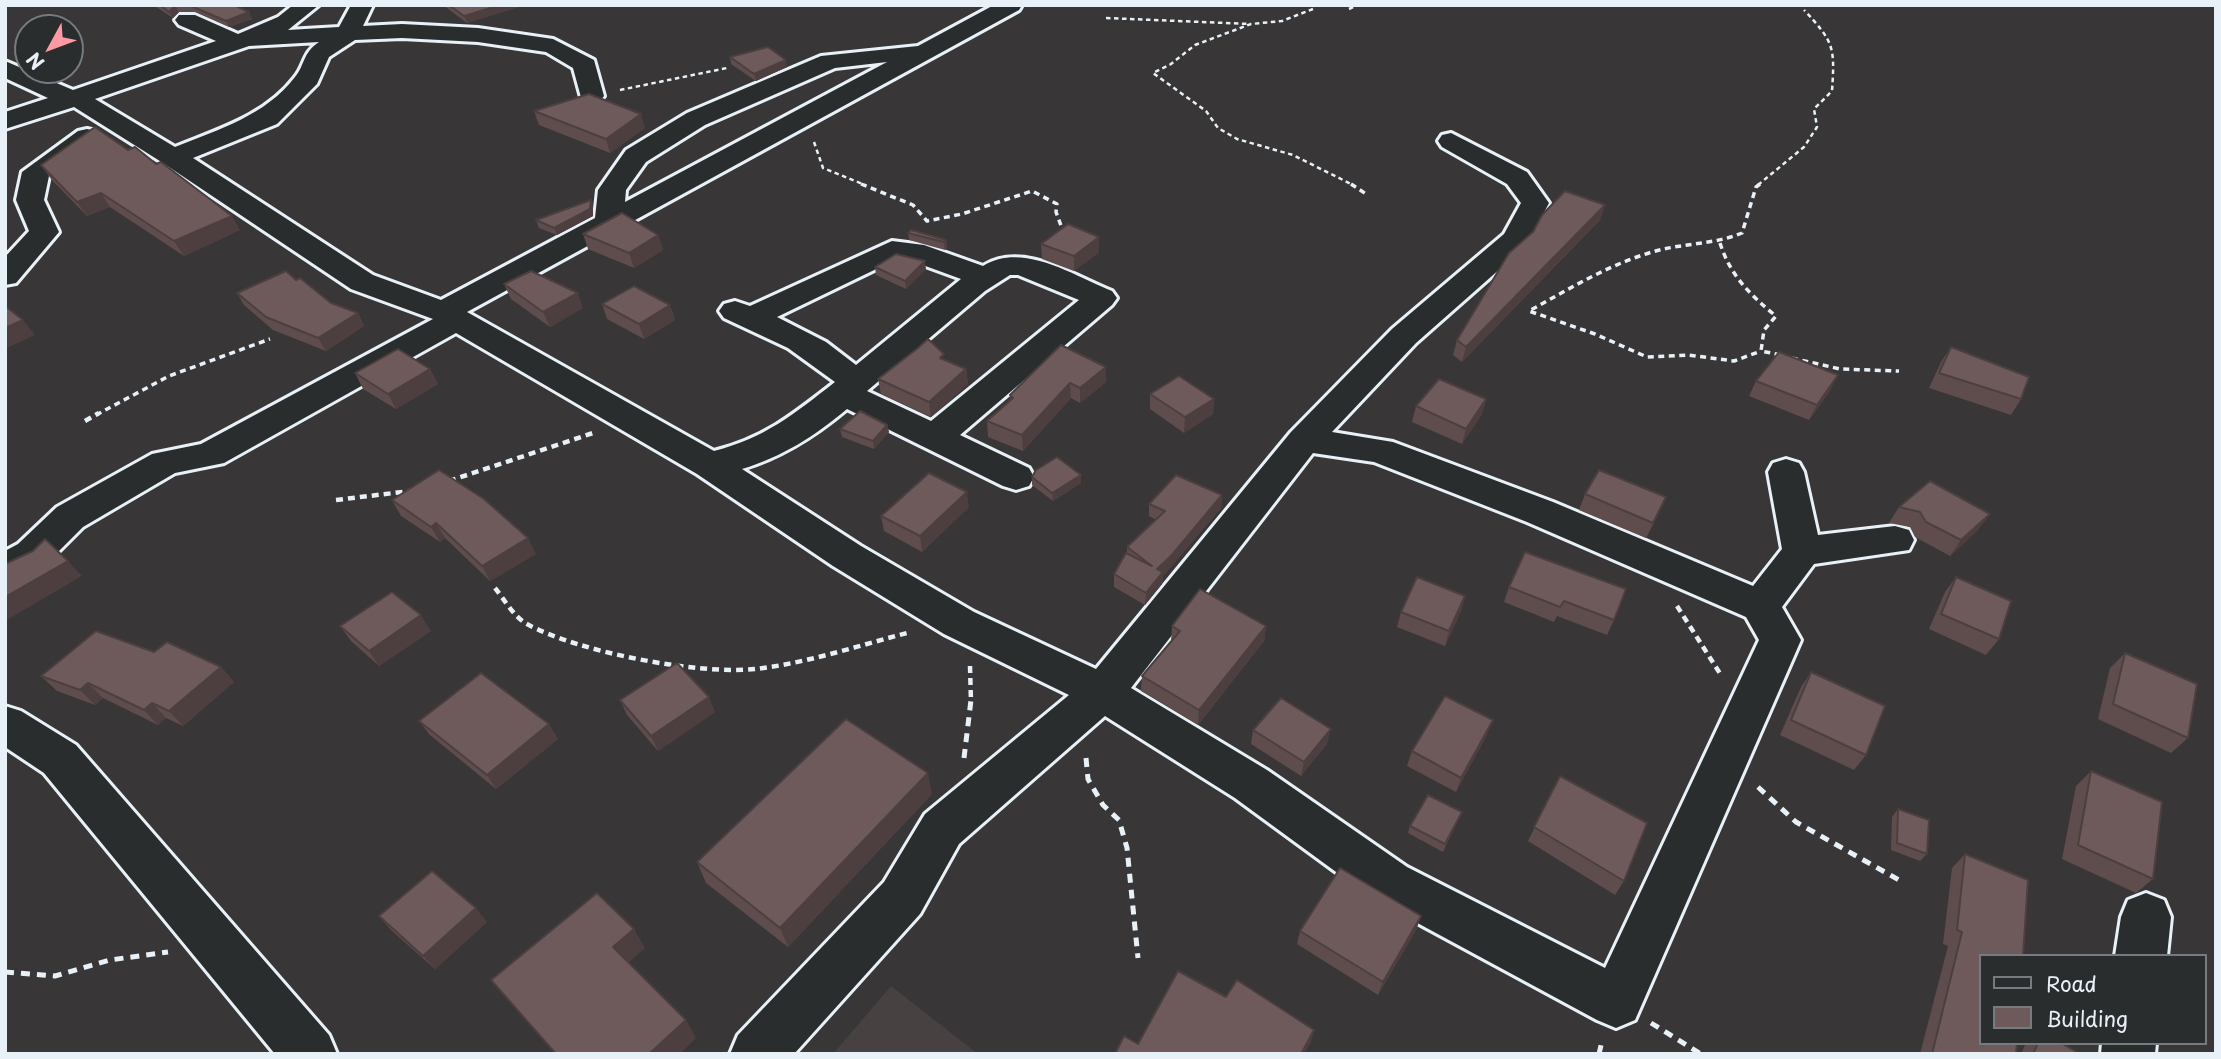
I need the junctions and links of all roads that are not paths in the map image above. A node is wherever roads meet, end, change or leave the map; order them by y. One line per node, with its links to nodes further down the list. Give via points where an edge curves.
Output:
1 (308, 5): 7 (street, via 286,22)
2 (362, 5): 6 (street)
3 (957, 5): 4 (street)
4 (1002, 11): 8 (street)
5 (187, 20): 7 (street)
6 (347, 35): 7 (street); 10 (street, via 402,31 553,46 585,65); 17 (street, via 318,53 308,79 268,118)
7 (241, 41): 11 (street)
8 (934, 50): 12 (street, via 830,61); 16 (street)
9 (5, 68): 11 (street)
10 (591, 96)
11 (69, 97): 13 (street); 14 (street)
12 (696, 119): 16 (street); 18 (street, via 636,156 612,190)
13 (5, 121)
14 (110, 121): 17 (street); 19 (street, via 36,172 30,200 44,232)
15 (1451, 141): 24 (street, via 1517,178 1535,203 1516,239 1404,336)
16 (758, 144): 18 (street)
17 (173, 157): 21 (street, via 362,282)
18 (609, 223): 21 (street)
19 (5, 276)
20 (985, 277): 22 (street); 22 (street, via 913,251 892,250 739,313 803,341 836,362); 23 (street, via 1002,267 1021,265 1101,298)
21 (450, 316): 25 (street); 30 (street, via 211,454 165,463 70,517 32,554)
22 (849, 388): 23 (street); 25 (street, via 803,427 750,454)
23 (934, 438): 27 (street)
24 (1304, 440): 31 (street, via 1380,451 1540,512); 32 (street)
25 (710, 465): 32 (street, via 953,620)
26 (1786, 472): 29 (street)
27 (1016, 477)
28 (1895, 540): 29 (street)
29 (1802, 551): 31 (street)
30 (5, 570)
31 (1760, 606): 32 (street, via 1780,640 1616,1002 1390,883 1251,784)
32 (1096, 698): 35 (street, via 942,829 902,898)
33 (5, 724): 34 (street, via 60,760)
34 (310, 1054)
35 (757, 1054)

